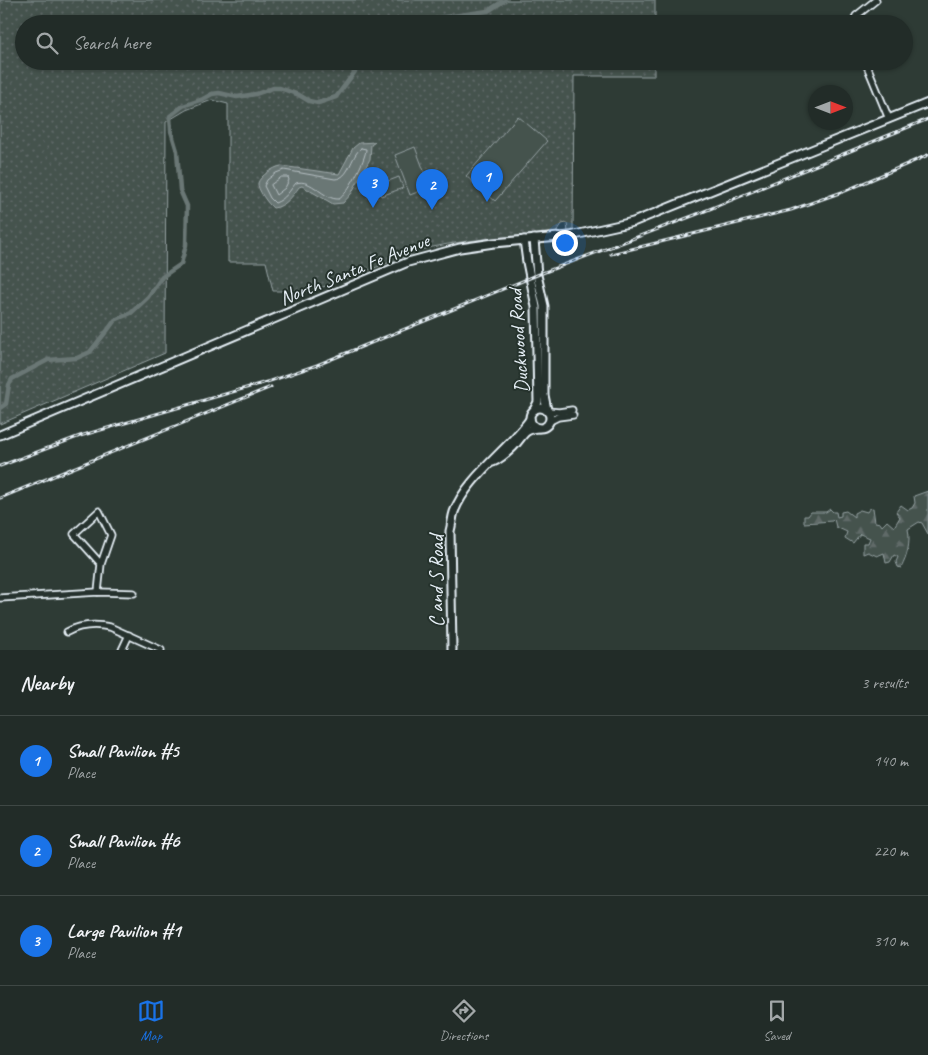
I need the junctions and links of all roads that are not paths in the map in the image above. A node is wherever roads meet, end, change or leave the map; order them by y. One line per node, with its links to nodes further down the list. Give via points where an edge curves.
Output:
1 (876, 0): 2 (street)
2 (857, 15)
3 (869, 70): 5 (street)
4 (928, 104): 5 (main road, North Santa Fe Avenue)
5 (889, 119): 7 (main road, North Santa Fe Avenue, via 638,220 580,234)
6 (524, 240): 7 (main road, North Santa Fe Avenue); 8 (main road, Duckwood Road, via 536,308 538,402); 13 (main road, North Santa Fe Avenue, via 460,248 408,262)
7 (534, 240): 9 (main road, Duckwood Road, via 544,306 544,395)
8 (534, 410): 9 (main road, via 540,407); 10 (main road)
9 (547, 410): 11 (main road, via 551,415); 11 (street, via 572,412)
10 (530, 419): 12 (main road); 14 (main road, C and S Road)
11 (550, 421): 12 (main road, via 545,427)
12 (538, 428): 14 (main road, C and S Road, via 525,432 511,449)
13 (0, 434)
14 (490, 464): 23 (main road, C and S Road, via 454,511 450,531)
15 (100, 564): 15 (street, via 74,534 99,511 111,535); 16 (street)
16 (98, 592): 17 (street); 18 (street)
17 (134, 593)
18 (0, 598)
19 (67, 632): 20 (street, via 76,627 102,626)
20 (129, 635): 21 (street); 22 (street)
21 (122, 650)
22 (160, 650)
23 (452, 650)

